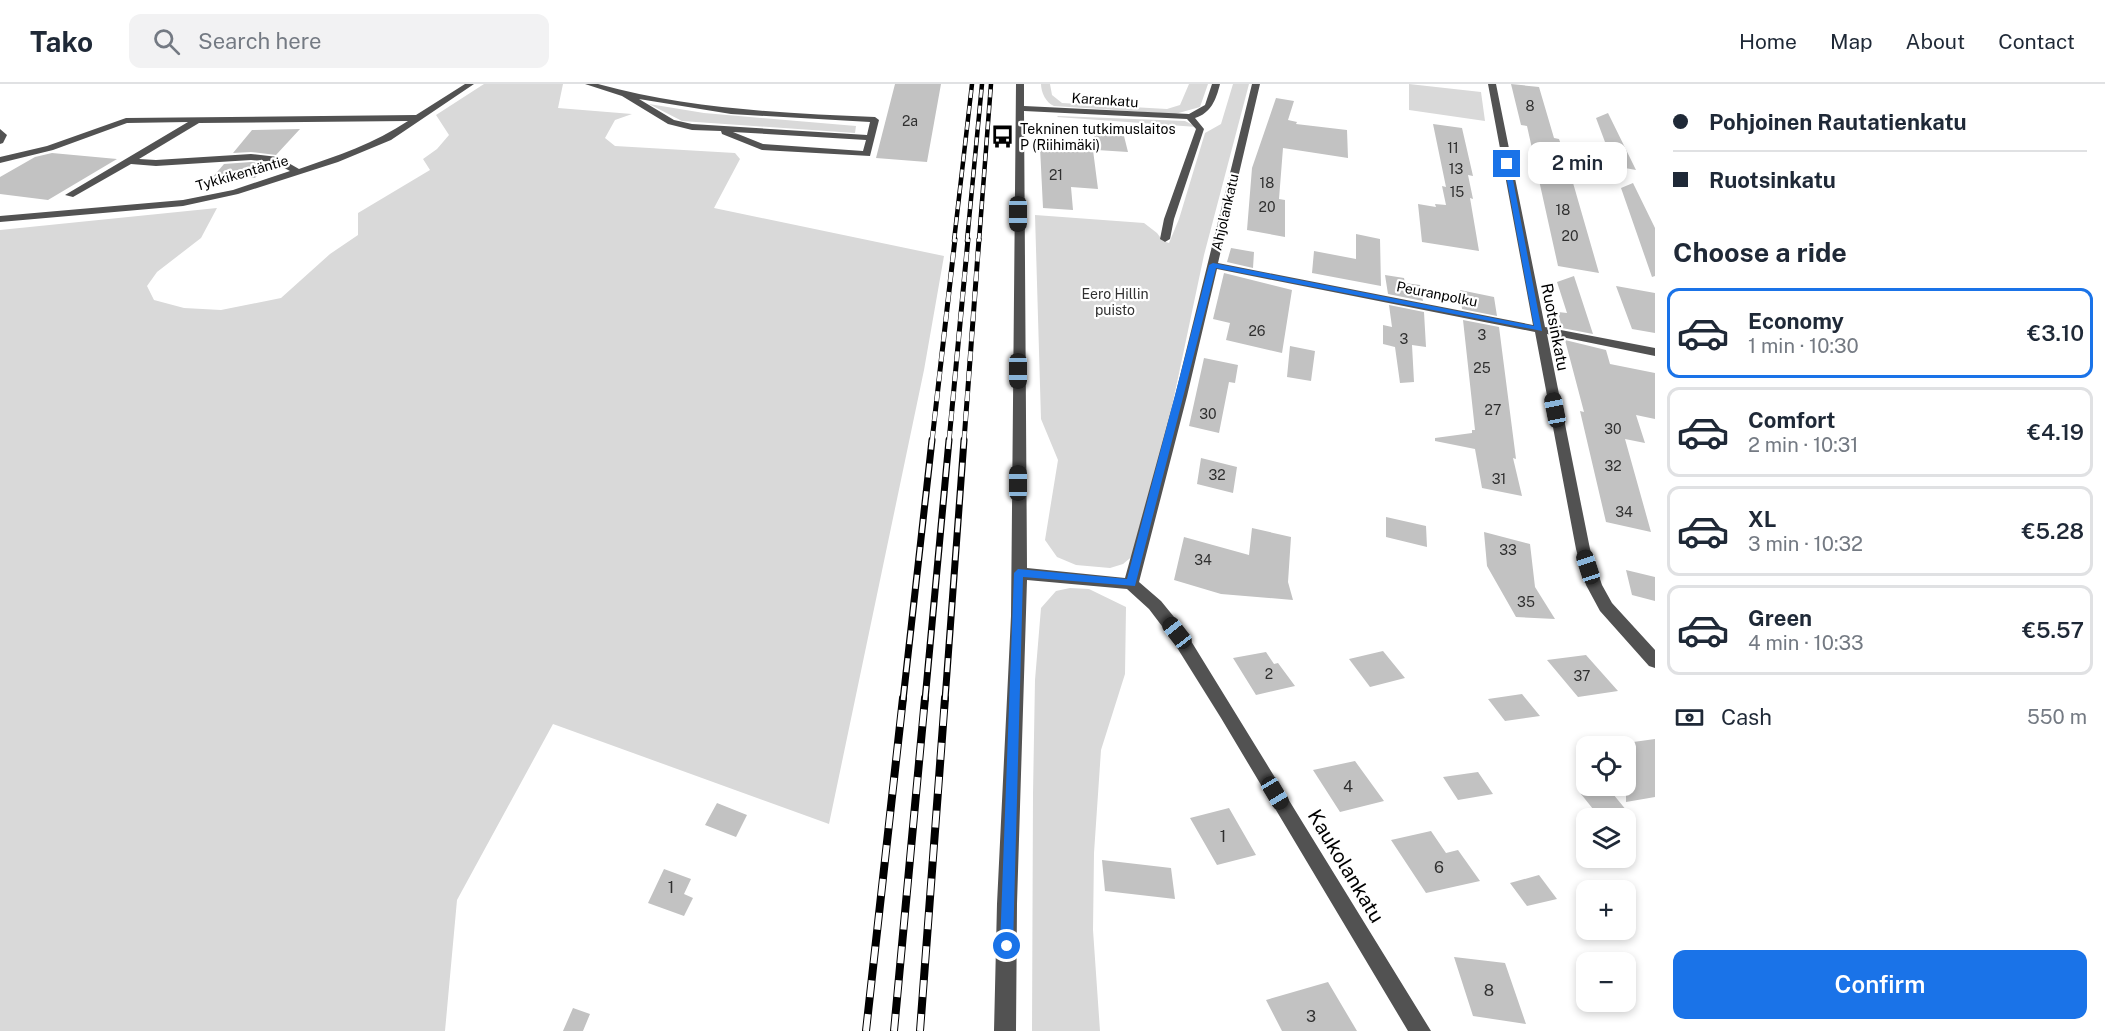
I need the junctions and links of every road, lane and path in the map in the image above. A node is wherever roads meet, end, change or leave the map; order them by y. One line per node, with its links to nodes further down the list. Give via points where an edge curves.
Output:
1 (470, 84): 10 (street, Tykkikentäntie)
2 (589, 84): 7 (street)
3 (1020, 84): 8 (street)
4 (1216, 84): 9 (street, via 1210,105 1204,112)
5 (1256, 84): 22 (street, Ahjolankatu)
6 (1492, 84): 23 (street, Ruotsinkatu)
7 (626, 95): 12 (street, via 671,122); 14 (street, via 729,112 875,120)
8 (1019, 108): 9 (street, Karankatu); 25 (street)
9 (1189, 117): 21 (street, via 1200,129 1169,219)
10 (419, 118): 11 (street); 18 (street, Tykkikentäntie, via 388,138)
11 (195, 121): 16 (street, via 126,122); 17 (street)
12 (717, 128): 14 (street); 14 (street, via 762,147 867,154)
13 (0, 132): 15 (street)
14 (871, 138)
15 (0, 141)
16 (0, 160)
17 (129, 160): 18 (street, via 156,163 250,157 275,159); 19 (street)
18 (298, 172): 20 (street, Tykkikentäntie, via 183,203)
19 (70, 195)
20 (0, 219)
21 (1166, 239)
22 (1213, 265): 23 (street, Peuranpolku); 26 (street, Ahjolankatu)
23 (1539, 330): 24 (street, Peuranpolku); 27 (street, Ruotsinkatu, via 1583,549 1594,585 1606,607)
24 (1655, 352)
25 (1018, 573): 26 (street); 28 (street)
26 (1131, 584): 29 (street, Kaukolankatu, via 1155,605 1177,633)
27 (1655, 661)
28 (1005, 1031)
29 (1420, 1031)

